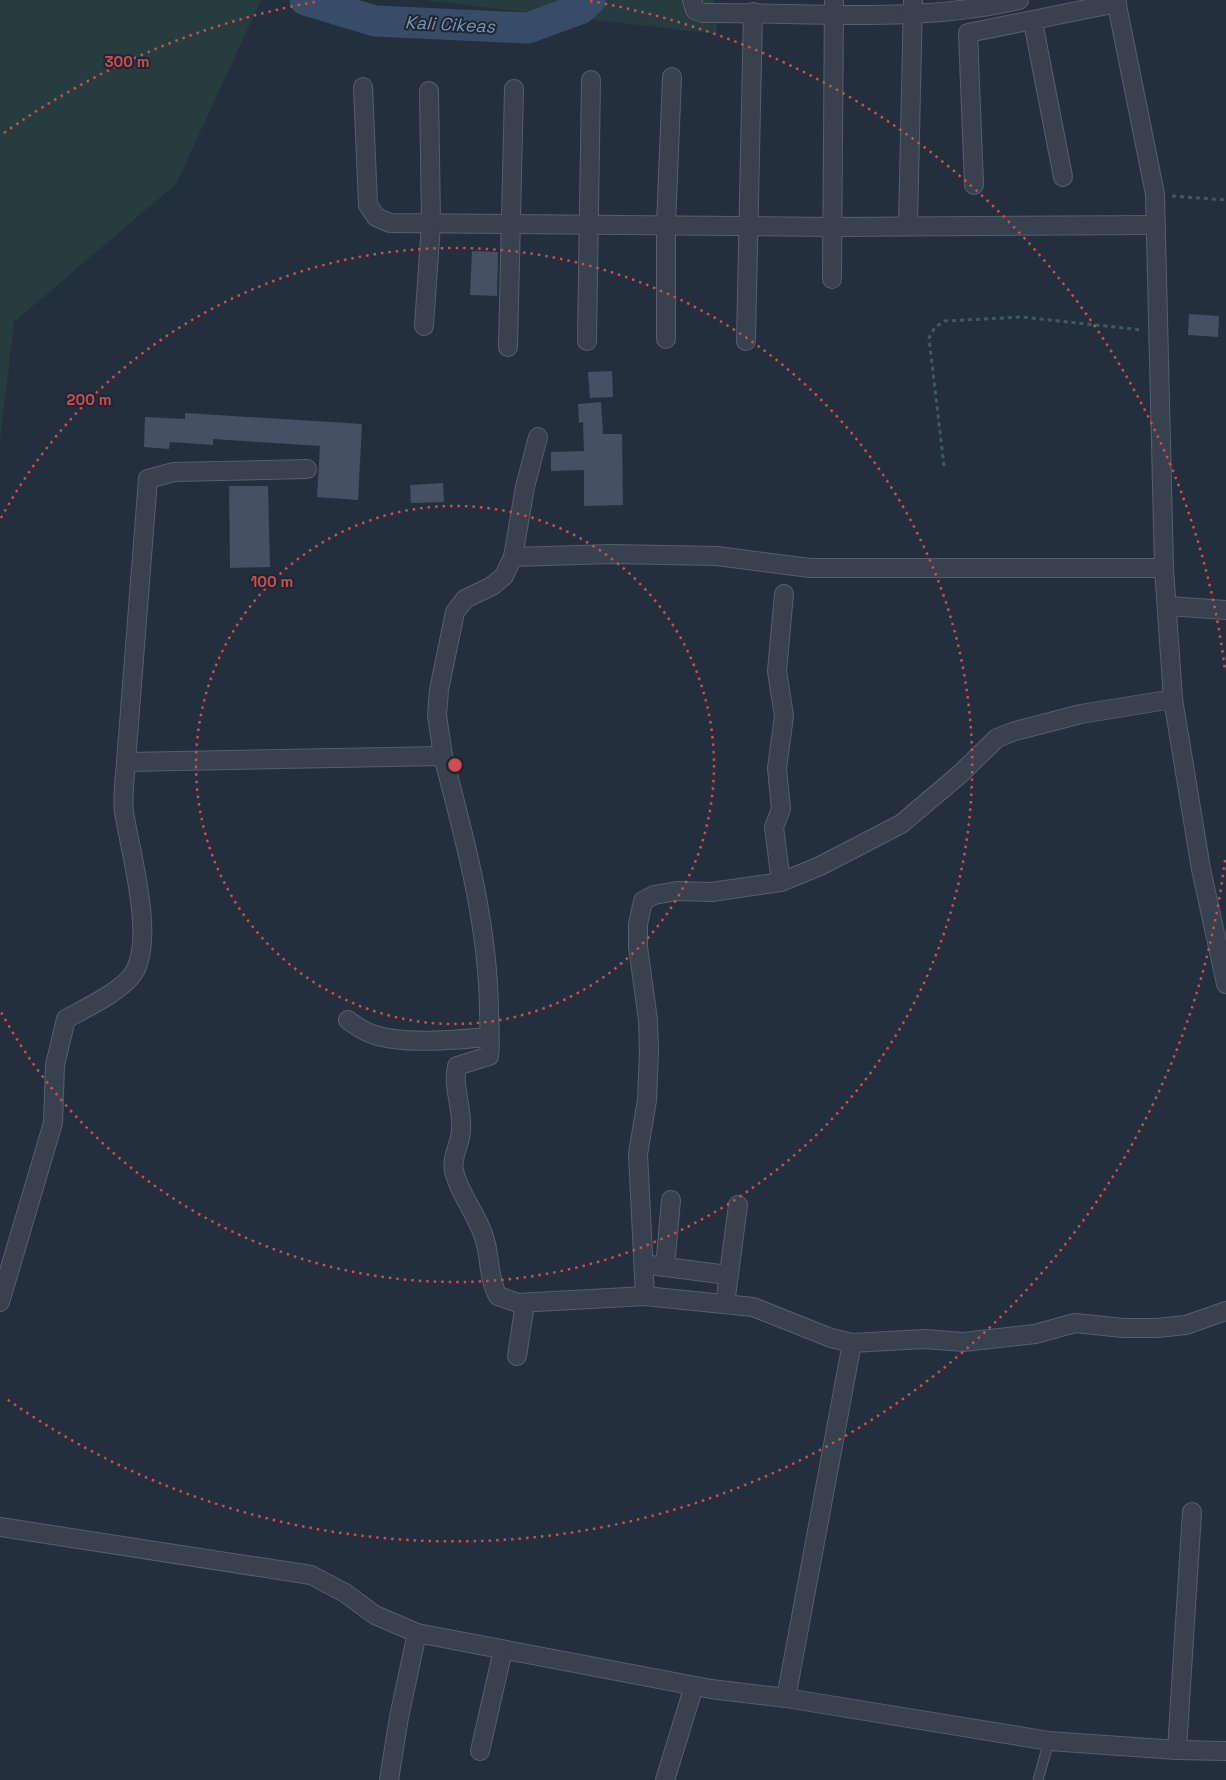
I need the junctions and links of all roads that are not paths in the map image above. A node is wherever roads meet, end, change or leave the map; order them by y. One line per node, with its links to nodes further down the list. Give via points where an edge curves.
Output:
1 (692, 0): 7 (street, via 695,10 703,13)
2 (1019, 0): 3 (street)
3 (998, 2): 6 (street)
4 (1116, 2): 8 (street); 20 (street, via 1155,194)
5 (834, 7): 6 (street); 7 (street); 23 (street)
6 (913, 7): 19 (street)
7 (762, 8): 22 (street)
8 (1033, 22): 14 (street); 15 (street, via 968,33)
9 (672, 77): 18 (street)
10 (590, 80): 21 (street)
11 (363, 87): 16 (street, via 368,205 376,217 390,223)
12 (514, 89): 17 (street)
13 (429, 91): 16 (street)
14 (1064, 177)
15 (974, 186)
16 (431, 224): 17 (street); 25 (street)
17 (511, 225): 21 (street); 29 (street)
18 (666, 225): 21 (street); 22 (street); 26 (street)
19 (908, 225): 20 (street); 23 (street)
20 (1156, 225): 33 (street)
21 (589, 226): 28 (street)
22 (748, 227): 23 (street); 27 (street)
23 (834, 227): 24 (street)
24 (832, 279)
25 (424, 326)
26 (666, 339)
27 (746, 341)
28 (587, 342)
29 (508, 347)
30 (538, 437): 32 (street, via 525,487)
31 (306, 469): 39 (street, via 174,472 148,479)
32 (513, 557): 33 (street, via 611,554 718,556 810,568); 38 (street, via 504,576 492,586 465,599 455,612 439,690 437,715)
33 (1164, 568): 35 (street)
34 (784, 594): 40 (street, via 777,671 784,716 777,768 781,809 774,827)
35 (1168, 606): 36 (street); 37 (street)
36 (1226, 610)
37 (1173, 699): 40 (street, via 1081,714 997,738 901,824 820,866); 41 (street, via 1201,869)
38 (443, 756): 39 (street); 43 (street, via 479,905 489,995)
39 (126, 762): 48 (street, via 124,810 142,910 141,952 133,974 114,991 66,1020 55,1065 53,1123)
40 (781, 882): 47 (street, via 712,892 677,891 654,895 643,901 638,947 649,1051 647,1100 638,1154)
41 (1226, 984)
42 (348, 1020): 43 (street, via 380,1037 432,1040)
43 (489, 1037): 49 (street, via 487,1058 457,1066 455,1081 462,1126 454,1169 485,1239 493,1288 498,1296 508,1301)
44 (671, 1200): 46 (street, via 658,1266)
45 (738, 1205): 46 (street)
46 (728, 1275): 50 (street)
47 (644, 1296): 49 (street); 50 (street)
48 (0, 1302)
49 (525, 1303): 53 (street)
50 (725, 1304): 52 (street, via 753,1307 822,1335)
51 (1226, 1311): 52 (street, via 1186,1325 1157,1328 1075,1323 1034,1334 963,1342 924,1339)
52 (852, 1343): 59 (street)
53 (517, 1356)
54 (1192, 1512): 61 (street)
55 (0, 1527): 56 (street, via 310,1575 345,1592 375,1615)
56 (417, 1633): 57 (street); 64 (street)
57 (503, 1650): 58 (street); 63 (street)
58 (694, 1686): 59 (street); 65 (street)
59 (786, 1698): 60 (street)
60 (1049, 1741): 61 (street); 66 (lane)
61 (1177, 1750): 62 (street)
62 (1226, 1751)
63 (480, 1752)
64 (389, 1780)
65 (664, 1780)
66 (1038, 1780)

